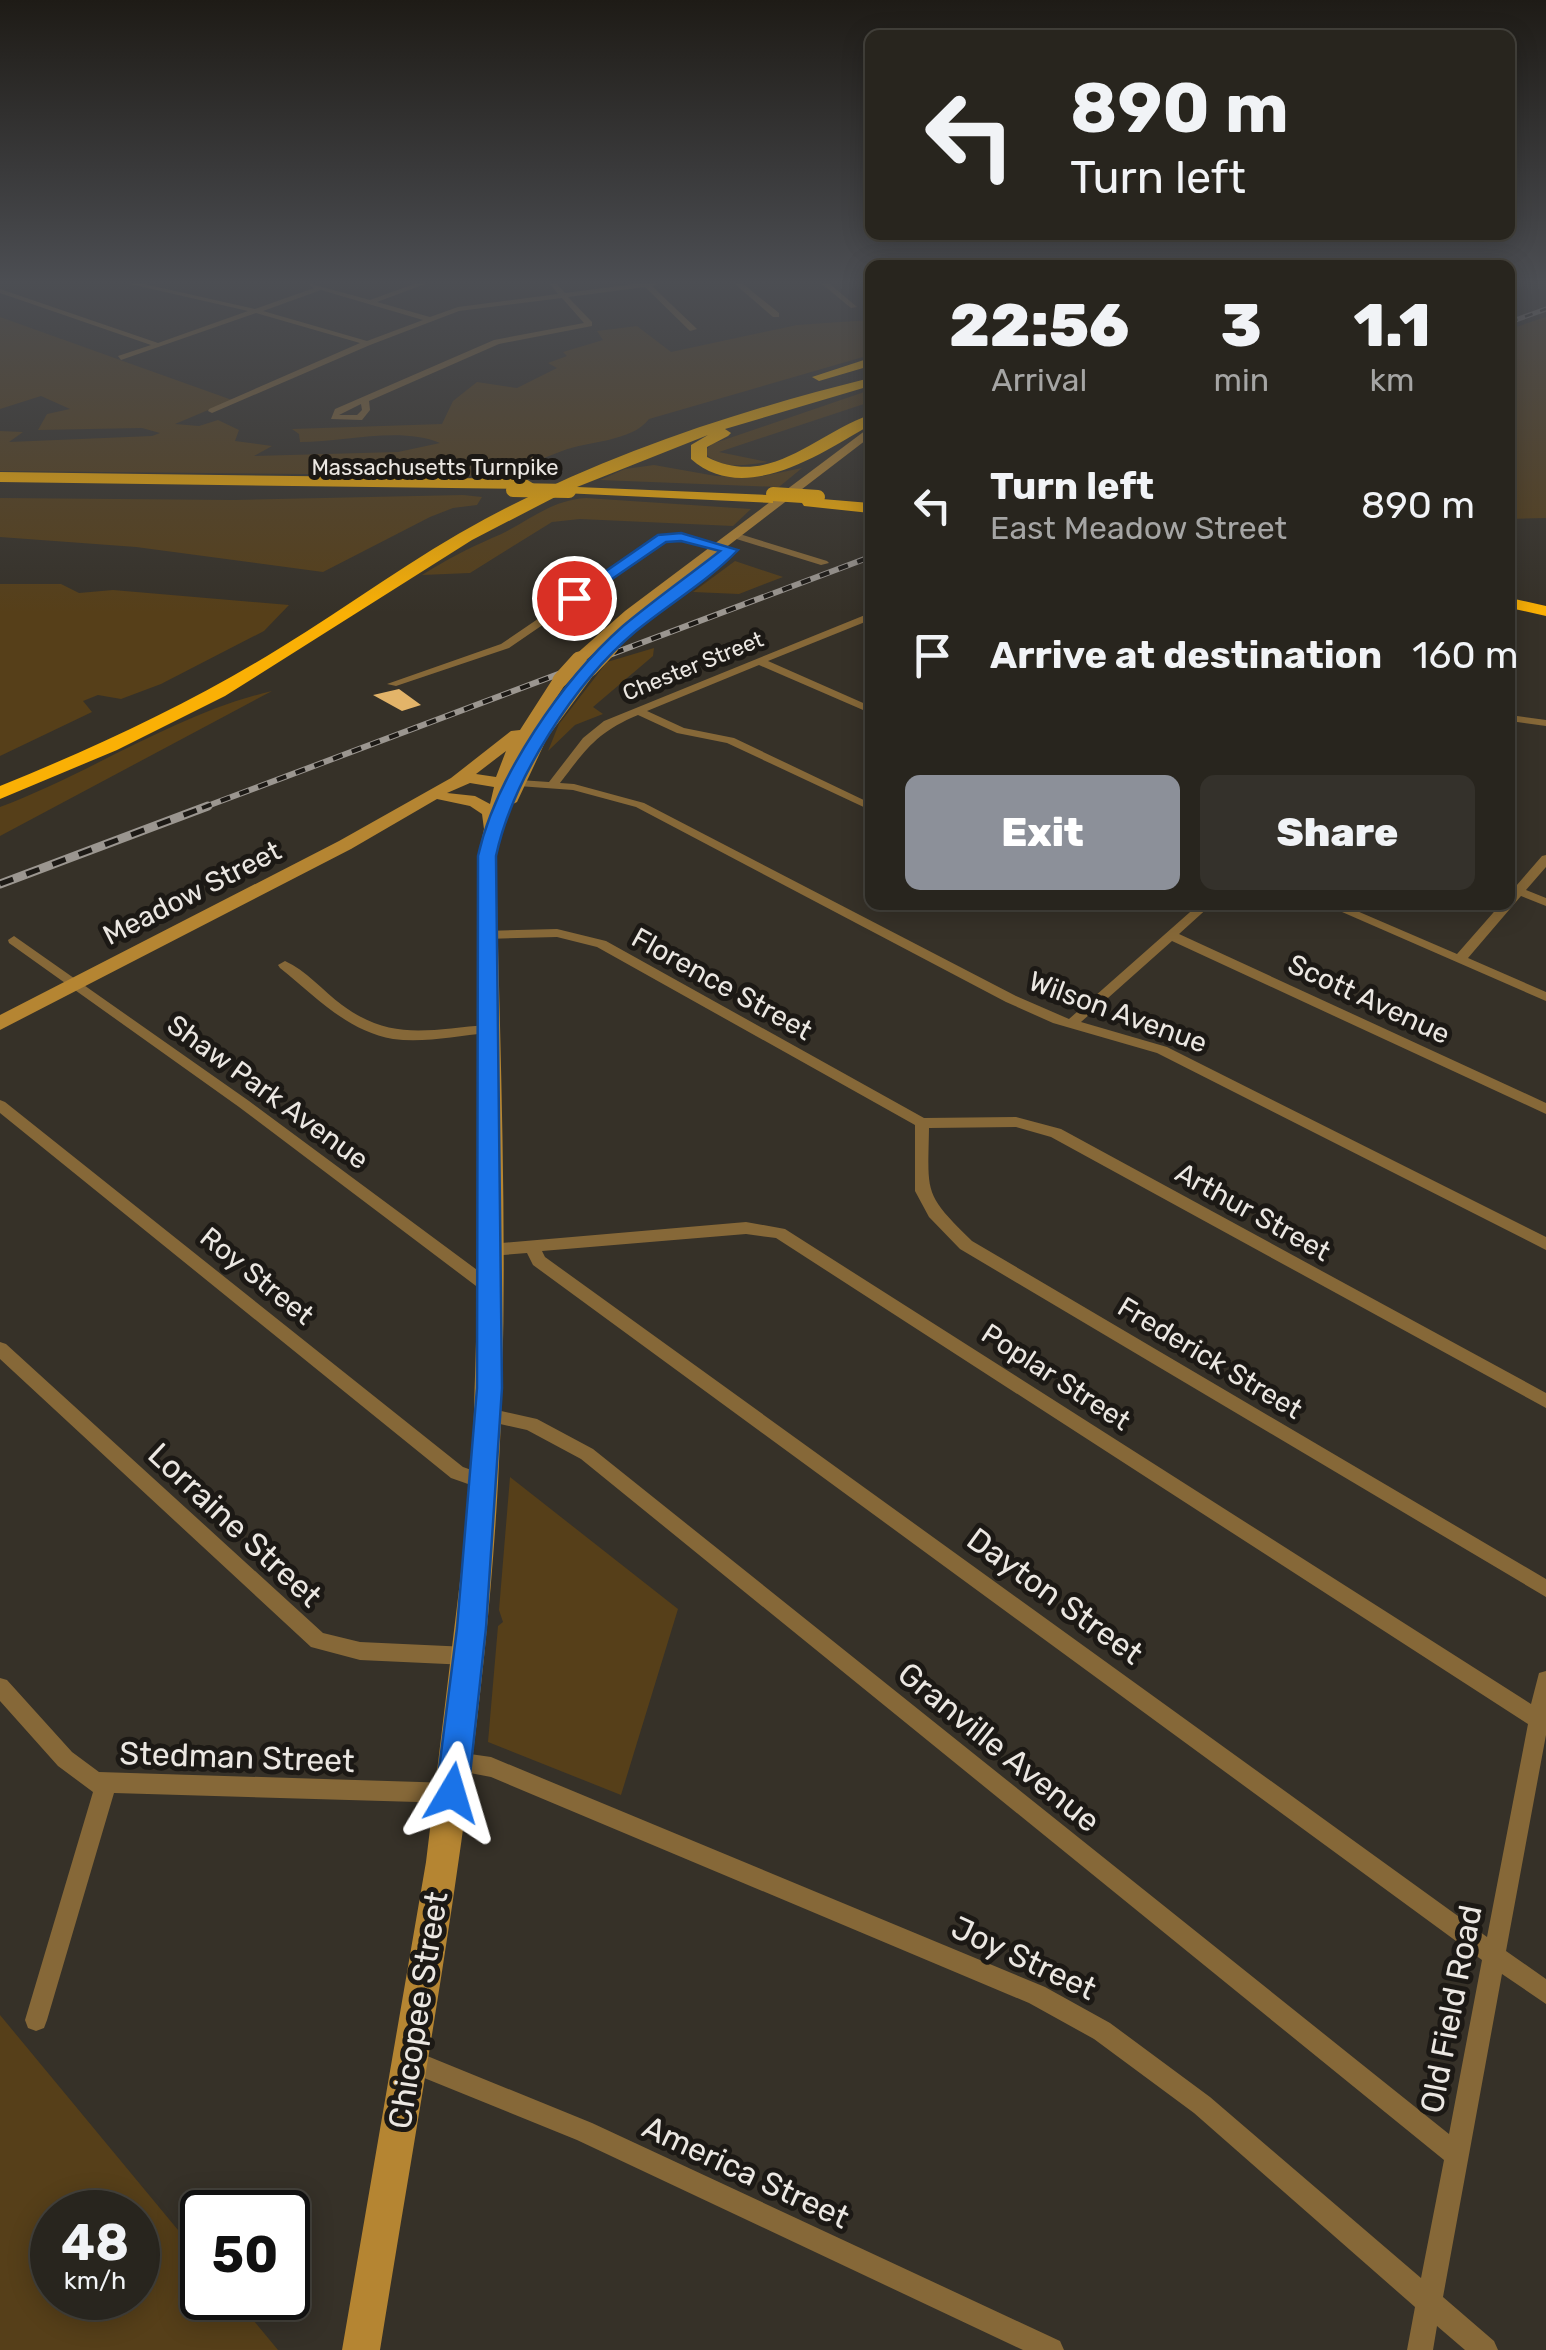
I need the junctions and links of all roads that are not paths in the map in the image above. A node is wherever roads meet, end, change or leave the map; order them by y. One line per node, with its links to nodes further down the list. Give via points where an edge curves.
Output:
1 (253, 394): 8 (street)
2 (379, 394): 7 (street)
3 (768, 394): 10 (highway)
4 (794, 394): 10 (highway)
5 (831, 394): 37 (highway, via 722,424 545,495 444,549 215,694)
6 (839, 394): 9 (highway, via 718,435 696,454 718,468 766,470)
7 (365, 400)
8 (212, 412)
9 (865, 422)
10 (680, 426): 33 (highway, via 503,501 214,677)
11 (865, 441): 16 (main road, Chicopee Street)
12 (0, 476): 13 (highway, Massachusetts Turnpike)
13 (519, 487): 14 (highway, Massachusetts Turnpike); 15 (highway, Massachusetts Turnpike, bridge)
14 (0, 489)
15 (865, 505)
16 (732, 542): 17 (street); 26 (main road, Chicopee Street); 26 (main road, Chicopee Street, bridge); 27 (street, via 663,538 510,644)
17 (824, 563)
18 (1515, 600): 20 (highway)
19 (1515, 601): 21 (highway)
20 (1546, 603)
21 (1546, 611)
22 (865, 618): 23 (street, Chester Street)
23 (855, 622): 24 (street); 25 (street, Chester Street)
24 (865, 627)
25 (759, 661): 28 (street); 29 (street, Chester Street)
26 (584, 664): 31 (main road, Chicopee Street, bridge, via 560,680); 34 (main road, Chicopee Street)
27 (392, 684)
28 (865, 708)
29 (636, 710): 35 (street, Chester Street, via 594,732); 38 (street, via 680,731 730,740)
30 (1515, 719): 32 (street)
31 (530, 722): 34 (main road, Chicopee Street, via 509,759); 36 (main road, Meadow Street)
32 (1546, 723)
33 (0, 777)
34 (511, 782): 35 (street, Wilson Avenue); 36 (main road, Meadow Street); 39 (main road, Chicopee Street)
35 (552, 784): 55 (street, Wilson Avenue, via 640,805 1010,999)
36 (448, 791): 39 (main road, via 486,806); 52 (main road, Meadow Street)
37 (0, 793)
38 (865, 805)
39 (492, 832): 47 (main road, Chicopee Street)
40 (1546, 859): 41 (street)
41 (1515, 895)
42 (1515, 899): 43 (street)
43 (1546, 902)
44 (1199, 910): 48 (street)
45 (1344, 910): 50 (street)
46 (1502, 910): 50 (street)
47 (485, 935): 56 (main road, Chicopee Street); 59 (street, Florence Street, via 557,933 601,944)
48 (1170, 935): 55 (street); 58 (street, Scott Avenue)
49 (14, 940): 52 (street, Shaw Park Avenue)
50 (1460, 959): 53 (street)
51 (284, 965): 56 (street, via 377,1030)
52 (77, 983): 54 (main road, Meadow Street); 63 (street, Shaw Park Avenue)
53 (1546, 997)
54 (0, 1023)
55 (1072, 1024): 60 (street, Wilson Avenue, via 1162,1050)
56 (488, 1029): 62 (main road, Chicopee Street)
57 (0, 1105): 67 (street, Roy Street, via 457,1473)
58 (1546, 1109)
59 (922, 1124): 65 (street, Arthur Street, via 1016,1122 1048,1129); 68 (street, Frederick Street, via 922,1194 966,1245)
60 (1546, 1244)
61 (532, 1246): 62 (street, Poplar Street); 72 (street, Poplar Street, via 746,1228 786,1236); 75 (street, Dayton Street, via 546,1266)
62 (490, 1250): 63 (main road, Chicopee Street)
63 (490, 1288): 66 (main road, Chicopee Street)
64 (0, 1349): 69 (street, Lorraine Street, via 318,1641 360,1652)
65 (1546, 1401)
66 (488, 1415): 67 (main road, Chicopee Street); 79 (street, Granville Avenue, via 531,1424 587,1454)
67 (484, 1482): 69 (main road, Chicopee Street)
68 (1546, 1589)
69 (468, 1656): 73 (main road, Chicopee Street)
70 (1546, 1680): 72 (street, Old Field Road)
71 (0, 1687): 74 (street, Stedman Street, via 74,1768)
72 (1542, 1723): 75 (street, Old Field Road)
73 (454, 1778): 74 (street, Stedman Street); 78 (main road, Chicopee Street); 80 (street, Joy Street, via 490,1767 1037,1995 1102,2031 1202,2105)
74 (106, 1784): 77 (street)
75 (1494, 1956): 76 (street, Dayton Street); 79 (street, Old Field Road)
76 (1546, 1993)
77 (36, 2020)
78 (410, 2060): 81 (main road, Chicopee Street); 82 (street, America Street, via 584,2131)
79 (1456, 2155): 80 (street, Old Field Road)
80 (1428, 2302): 83 (street, Old Field Road); 84 (street, Joy Street)
81 (361, 2350)
82 (1052, 2350)
83 (1420, 2350)
84 (1485, 2350)

